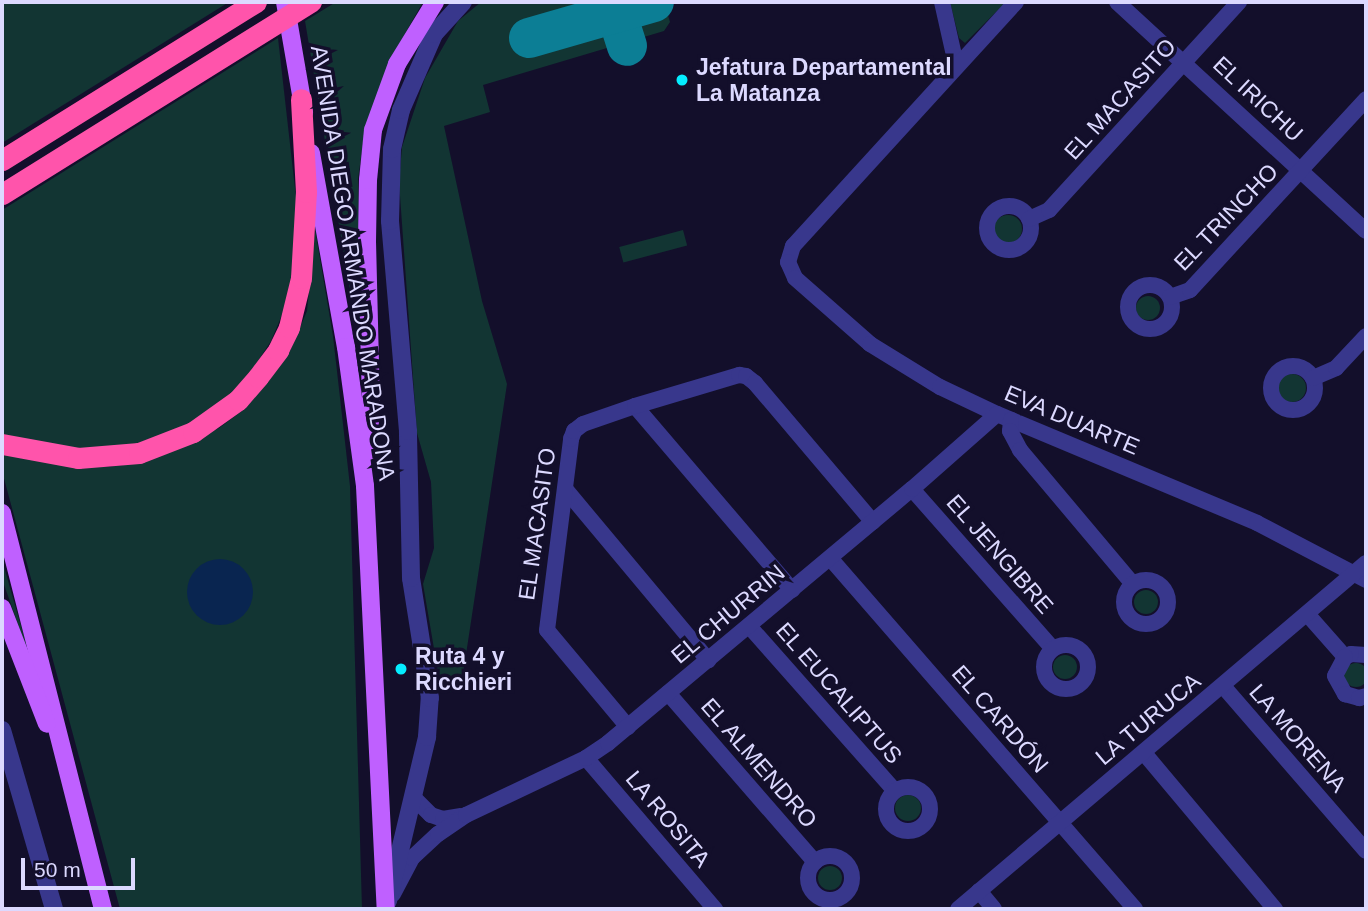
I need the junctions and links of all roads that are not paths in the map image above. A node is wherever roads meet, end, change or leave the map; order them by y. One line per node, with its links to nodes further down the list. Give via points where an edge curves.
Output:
1 (256, 2): 14 (highway)
2 (285, 2): 12 (main road, AVENIDA DIEGO ARMANDO MARADONA)
3 (311, 2): 16 (highway)
4 (435, 2): 25 (main road, via 397,64 373,130 368,180 371,405)
5 (463, 2): 50 (street, via 434,34 401,110 391,149 390,221 408,431 411,578 430,698)
6 (942, 2): 11 (street)
7 (1016, 2): 11 (street)
8 (1116, 2): 10 (street, EL IRICHU)
9 (1238, 2): 10 (street, EL MACASITO)
10 (1185, 61): 15 (street, EL IRICHU); 17 (street, EL MACASITO, via 1049,210)
11 (956, 64): 23 (street, EVA DUARTE, via 793,246 788,262 795,278 870,344 940,387)
12 (302, 99): 24 (highway, via 306,192 301,278 289,327 258,377 216,417 163,445 108,458 78,458); 25 (main road, AVENIDA DIEGO ARMANDO MARADONA, via 344,334)
13 (1366, 99): 15 (street, EL TRINCHO)
14 (2, 160)
15 (1301, 171): 18 (street, EL IRICHU); 19 (street, EL TRINCHO, via 1190,290)
16 (2, 194)
17 (1029, 219)
18 (1366, 231)
19 (1170, 297)
20 (1366, 335): 21 (street, via 1336,368)
21 (1313, 378)
22 (635, 406): 27 (street, EL MACASITO, via 574,431); 29 (street, EL MACASITO, via 746,376); 33 (street)
23 (1004, 417): 26 (street, EL CHURRIN); 31 (street, EVA DUARTE); 32 (street, via 1020,450)
24 (2, 444)
25 (365, 486): 58 (main road, AVENIDA DIEGO ARMANDO MARADONA)
26 (912, 489): 29 (street, EL CHURRIN); 37 (street, EL JENGIBRE)
27 (566, 490): 40 (street); 44 (street, EL MACASITO, via 546,623 550,637)
28 (2, 513): 48 (main road)
29 (873, 522): 30 (street, EL CHURRIN)
30 (830, 558): 33 (street, EL CHURRIN); 52 (street, EL CARDÓN)
31 (1363, 572): 35 (street, LA TURUCA)
32 (1133, 584)
33 (792, 590): 36 (street, EL CHURRIN)
34 (2, 608): 48 (main road)
35 (1308, 615): 39 (street); 41 (street, LA TURUCA)
36 (749, 626): 40 (street, EL CHURRIN); 49 (street, EL EUCALIPTUS)
37 (1053, 649)
38 (1366, 655): 39 (street)
39 (1345, 657): 43 (street, via 1335,676 1340,689 1352,697)
40 (708, 660): 42 (street, EL CHURRIN)
41 (1223, 686): 46 (street, LA TURUCA); 53 (street, LA MORENA)
42 (668, 693): 44 (street, EL CHURRIN); 54 (street, EL ALMENDRO)
43 (1366, 696)
44 (628, 727): 47 (street, EL CHURRIN)
45 (2, 730): 56 (street)
46 (1144, 753): 52 (street, LA TURUCA); 63 (street)
47 (586, 758): 51 (street, EL CHURRIN); 59 (street, LA ROSITA)
48 (71, 782): 57 (main road)
49 (895, 791)
50 (414, 798): 51 (street, EL CHURRIN, via 431,815 443,819); 58 (street)
51 (466, 815): 58 (street, EL CHURRIN, via 412,858)
52 (1060, 823): 55 (street, LA TURUCA); 62 (street, EL CARDÓN)
53 (1366, 851)
54 (815, 862)
55 (979, 891): 60 (street, LA TURUCA); 61 (street)
56 (54, 909)
57 (103, 909)
58 (386, 909)
59 (715, 909)
60 (958, 909)
61 (994, 909)
62 (1135, 909)
63 (1275, 909)

